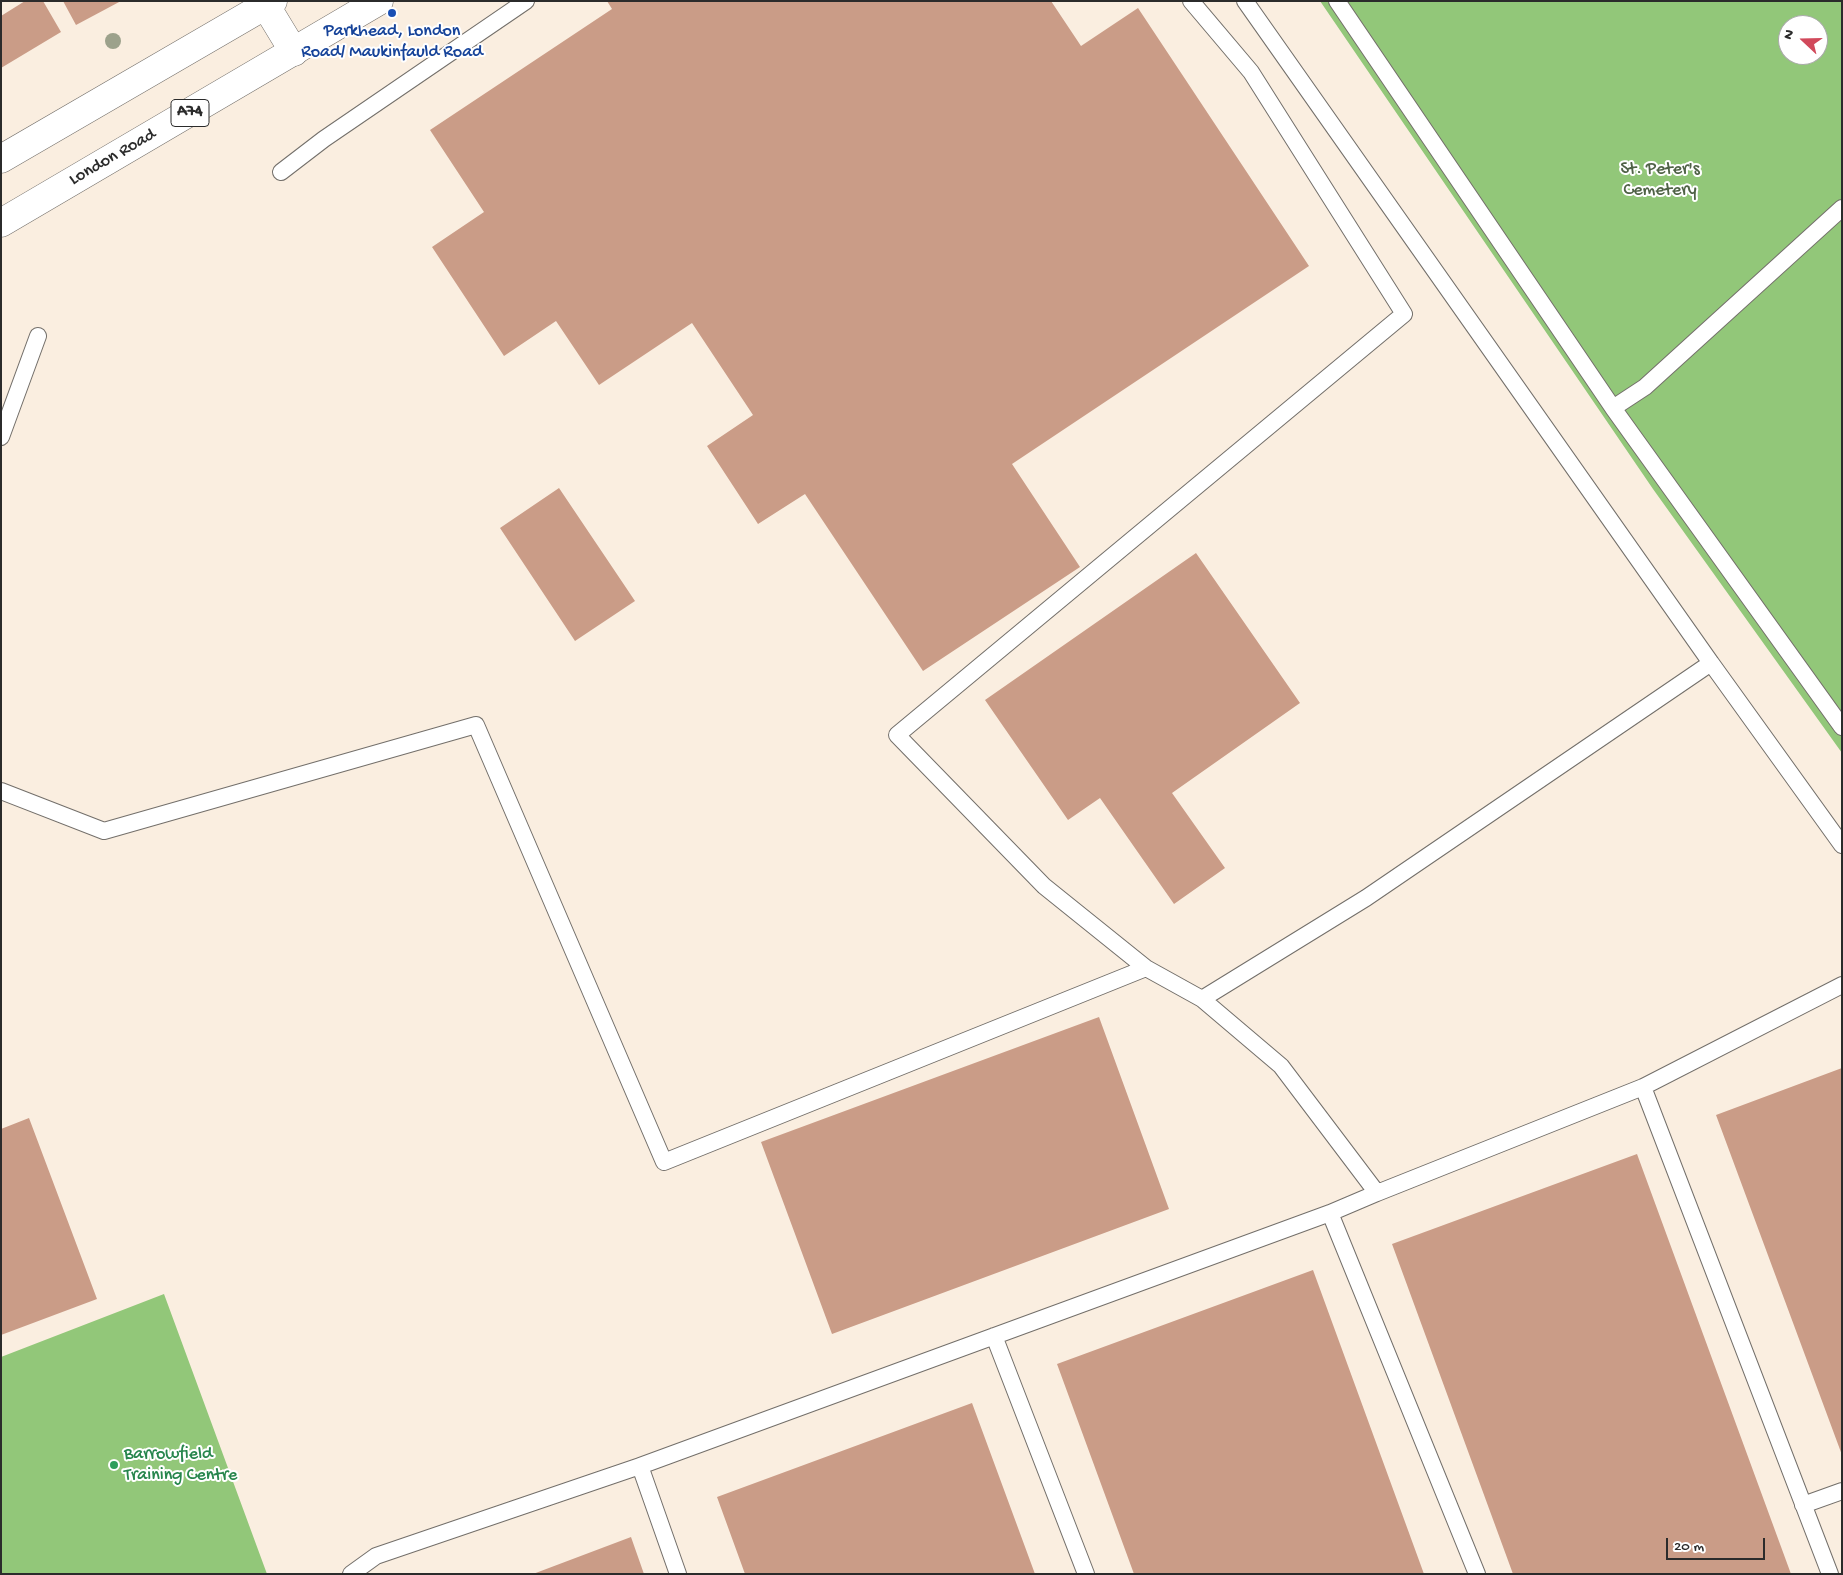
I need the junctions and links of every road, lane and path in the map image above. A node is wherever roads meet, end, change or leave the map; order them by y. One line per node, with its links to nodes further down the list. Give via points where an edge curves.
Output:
1 (379, 1): 7 (main road, London Road / A74)
2 (526, 1): 9 (lane)
3 (1191, 1): 19 (lane, via 1251,72 1404,314 897,735 1044,886)
4 (1246, 1): 15 (lane)
5 (1337, 1): 13 (lane)
6 (268, 3): 7 (main road); 8 (main road)
7 (294, 52): 11 (main road, London Road / A74)
8 (1, 159)
9 (281, 172)
10 (1842, 208): 13 (lane, via 1645,387)
11 (1, 223)
12 (38, 336): 14 (lane)
13 (1613, 408): 16 (lane)
14 (1, 437)
15 (1711, 663): 18 (lane); 21 (lane, via 1366,898)
16 (1842, 727)
17 (1, 791): 19 (lane, via 104,831 476,725 664,1162)
18 (1842, 845)
19 (1146, 968): 21 (lane)
20 (1842, 985): 22 (lane)
21 (1202, 999): 23 (lane, via 1281,1066)
22 (1643, 1087): 23 (lane); 28 (lane)
23 (1378, 1193): 24 (lane)
24 (1330, 1213): 25 (lane); 32 (lane)
25 (994, 1336): 26 (lane); 31 (lane)
26 (640, 1466): 29 (lane, via 376,1556); 30 (lane)
27 (1842, 1491): 28 (lane)
28 (1803, 1505): 33 (lane)
29 (351, 1574)
30 (678, 1574)
31 (1086, 1574)
32 (1477, 1574)
33 (1830, 1574)

